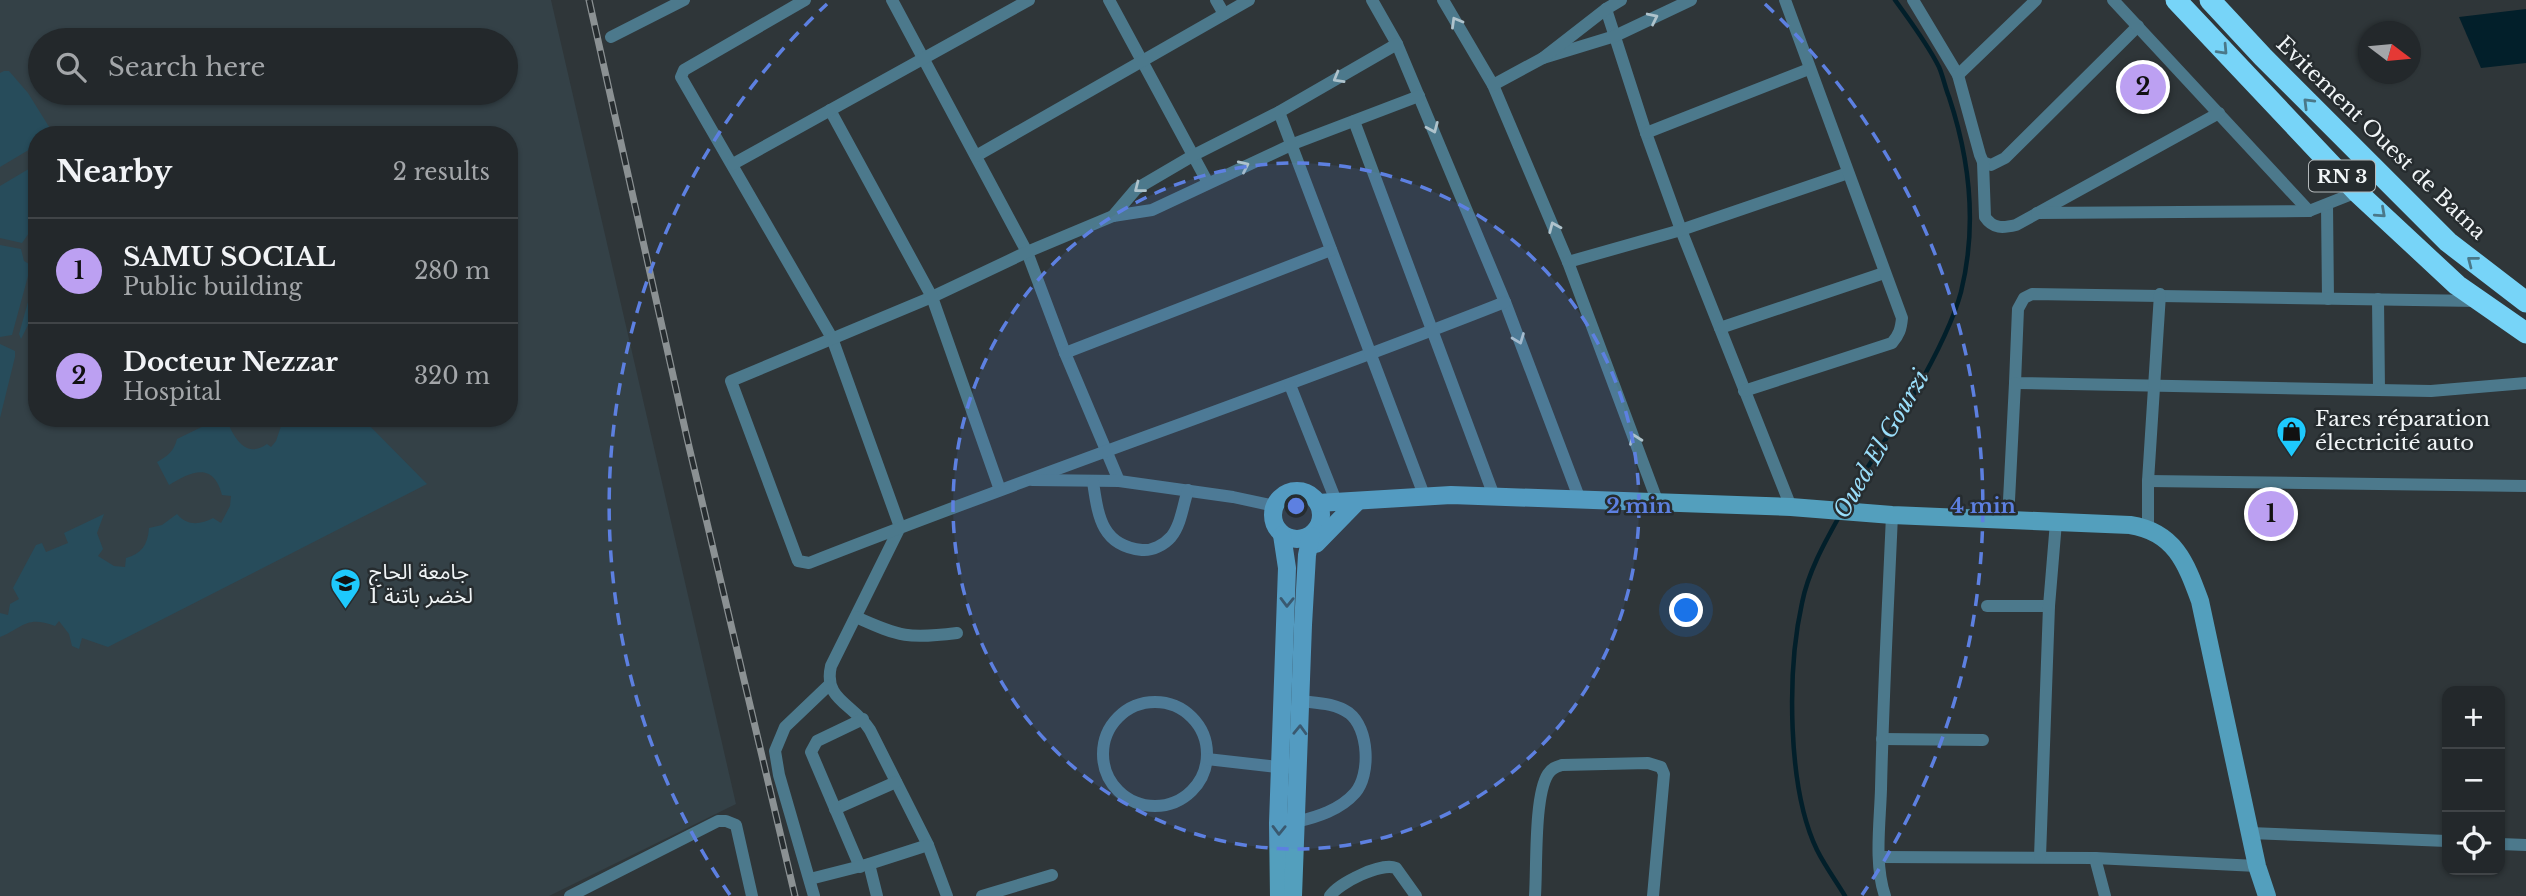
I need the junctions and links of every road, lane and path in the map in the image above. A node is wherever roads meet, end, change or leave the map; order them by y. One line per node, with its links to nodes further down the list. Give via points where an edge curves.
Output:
1 (684, 0): 22 (street)
2 (805, 0): 40 (street, via 681,74)
3 (892, 0): 24 (street)
4 (1028, 0): 24 (street)
5 (1109, 0): 26 (street)
6 (1216, 0): 19 (street)
7 (1249, 0): 19 (street)
8 (1372, 0): 23 (street)
9 (1443, 0): 29 (street, one-way to 9)
10 (1621, 0): 18 (street)
11 (1691, 0): 21 (street, one-way to 11)
12 (1786, 0): 27 (street)
13 (1913, 0): 28 (street)
14 (2036, 0): 28 (street)
15 (2113, 0): 20 (street)
16 (2176, 0): 43 (highway, RN 3, one-way to 43)
17 (2212, 1): 59 (highway, Evitement Ouest de Batna / RN 3, one-way to 17, via 2448,242)
18 (1606, 9): 21 (street); 25 (street)
19 (1224, 14): 26 (street)
20 (2138, 26): 33 (street); 39 (street, via 2005,158 1991,165)
21 (1615, 36): 25 (street); 35 (street)
22 (611, 37)
23 (1397, 44): 30 (street); 32 (street, one-way to 32)
24 (923, 58): 31 (street); 38 (street)
25 (1543, 58): 29 (street)
26 (1142, 60): 37 (street); 38 (street)
27 (1809, 69): 35 (street); 41 (street)
28 (1958, 75): 39 (street)
29 (1493, 86): 51 (street, one-way to 29)
30 (1419, 96): 34 (street); 58 (street, one-way to 58)
31 (830, 110): 40 (street); 54 (street)
32 (1279, 112): 36 (street); 37 (street)
33 (2219, 113): 45 (street); 46 (street)
34 (1354, 121): 36 (street); 61 (street)
35 (1646, 133): 48 (street)
36 (1293, 144): 42 (street, one-way to 36); 49 (street)
37 (1194, 155): 42 (street); 47 (street, one-way to 47, via 1136,189)
38 (976, 156): 50 (street)
39 (1983, 162): 46 (street, via 1983,211 1989,222 2004,228)
40 (733, 164): 63 (street)
41 (1848, 173): 48 (street); 52 (street)
42 (1208, 183): 47 (street, via 1152,210)
43 (2357, 192): 44 (street); 57 (highway, RN 3, one-way to 57, via 2457,285)
44 (2327, 205): 45 (street); 55 (street)
45 (2309, 211): 46 (street)
46 (2037, 214)
47 (1113, 216): 50 (street)
48 (1681, 230): 51 (street); 60 (street)
49 (1331, 250): 64 (street); 65 (street)
50 (1027, 252): 54 (street); 64 (street)
51 (1568, 262): 85 (street, one-way to 51)
52 (1884, 273): 60 (street); 71 (street, via 1902,318 1892,343)
53 (2160, 294): 55 (street); 66 (street, via 2028,295 2018,309); 69 (street)
54 (932, 297): 63 (street); 78 (street)
55 (2328, 299): 56 (street)
56 (2378, 299): 57 (street); 70 (street)
57 (2482, 301): 62 (highway, RN 3)
58 (1505, 302): 61 (street); 82 (street, one-way to 82)
59 (2526, 303)
60 (1720, 328): 71 (street)
61 (1431, 332): 65 (street); 81 (street)
62 (2526, 332)
63 (832, 338): 91 (street); 91 (street, via 731,381 798,561 809,563)
64 (1065, 353): 72 (street)
65 (1371, 355): 68 (street); 80 (street)
66 (2015, 383): 69 (street); 89 (street)
67 (2526, 383): 70 (street)
68 (1290, 385): 72 (street); 83 (street)
69 (2153, 386): 70 (street); 75 (street)
70 (2379, 390)
71 (1744, 391): 87 (street)
72 (1104, 450): 73 (street); 74 (street)
73 (1027, 480): 76 (street); 78 (street)
74 (1119, 481): 76 (street); 79 (street)
75 (2148, 481): 77 (street); 92 (street)
76 (1093, 482): 79 (street, via 1106,532 1116,542 1146,550 1172,536)
77 (2526, 486)
78 (1000, 490): 91 (street)
79 (1188, 491): 86 (street)
80 (1424, 495): 81 (street); 84 (street)
81 (1494, 496): 82 (street)
82 (1580, 500): 85 (street)
83 (1327, 502): 84 (street); 86 (street, via 1292,491); 94 (street)
84 (1357, 502): 95 (street)
85 (1658, 503): 87 (street)
86 (1275, 506): 93 (street, via 1274,524)
87 (1791, 507): 88 (street)
88 (1892, 515): 89 (street); 103 (street)
89 (2008, 520): 90 (street)
90 (2056, 522): 92 (street); 97 (street)
91 (900, 527): 98 (street)
92 (2148, 528): 110 (street, via 2163,536 2186,564 2200,601)
93 (1282, 535): 94 (street, via 1296,540); 106 (street, one-way to 106)
94 (1311, 536): 95 (street)
95 (1307, 555): 101 (street)
96 (1987, 606): 97 (street)
97 (2049, 606): 116 (street)
98 (856, 617): 99 (street, via 900,636); 100 (street, via 831,666)
99 (957, 634)
100 (829, 685): 102 (street); 121 (street, via 785,727 775,751)
101 (1301, 701): 106 (street, one-way to 101); 109 (street, via 1348,712 1367,754 1355,793 1325,814)
102 (863, 719): 107 (street); 108 (street, via 812,746)
103 (1882, 739): 104 (street); 115 (street)
104 (1983, 740)
105 (1207, 759): 105 (street, via 1200,727 1185,712 1165,703 1144,703 1124,712 1110,729 1103,749 1105,771 1116,790 1144,806 1166,805 1186,796 1200,780); 106 (street)
106 (1290, 768): 109 (street); 129 (street, one-way to 129, via 1278,823)
107 (897, 782): 108 (street); 113 (street)
108 (835, 809): 118 (street)
109 (1296, 822): 130 (street)
110 (2250, 833): 111 (street); 119 (street)
111 (2442, 842)
112 (2505, 844): 114 (street)
113 (928, 845): 118 (street); 127 (street)
114 (2526, 845)
115 (1880, 857): 116 (street); 135 (street)
116 (2040, 857): 117 (street)
117 (2095, 858): 119 (street); 136 (street)
118 (864, 865): 121 (street); 126 (street)
119 (2257, 866): 137 (street)
120 (1052, 875): 128 (street)
121 (810, 878): 125 (street)
122 (596, 891): 123 (street); 124 (street, via 718,821 726,821 736,825)
123 (570, 896)
124 (752, 896)
125 (814, 896)
126 (877, 896)
127 (947, 896)
128 (982, 896)
129 (1279, 896)
130 (1293, 896)
131 (1330, 896): 132 (street, via 1338,886 1385,866 1396,868)
132 (1416, 896)
133 (1535, 896): 134 (street, via 1540,799 1552,769 1648,763 1661,767 1664,774)
134 (1653, 896)
135 (1885, 896)
136 (2105, 896)
137 (2267, 896)

